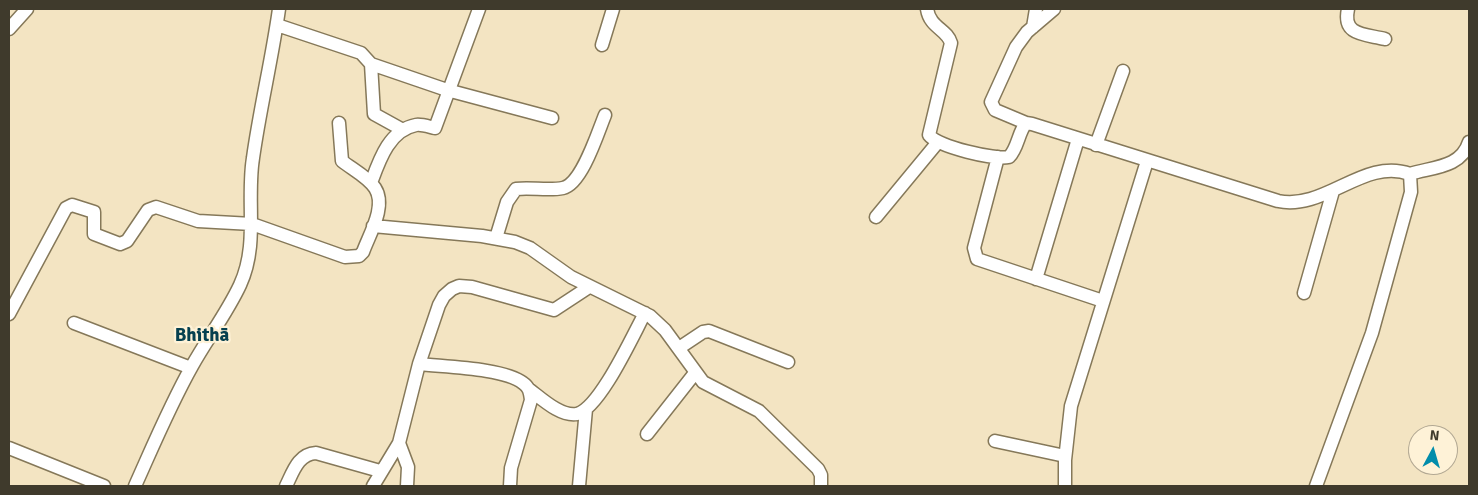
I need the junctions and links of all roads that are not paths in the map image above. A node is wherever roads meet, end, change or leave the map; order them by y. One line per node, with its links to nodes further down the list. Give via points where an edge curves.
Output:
1 (26, 9): 11 (street)
2 (279, 9): 9 (street)
3 (479, 9): 16 (street)
4 (613, 9): 13 (street)
5 (926, 9): 23 (street, via 933,24 950,37 951,43 930,128 930,135)
6 (1036, 9): 10 (street)
7 (1054, 9): 10 (street)
8 (1348, 9): 12 (street, via 1348,27)
9 (277, 25): 14 (street, via 362,53); 32 (street, via 253,158 250,185)
10 (1033, 27): 20 (street, via 1016,47 991,102 995,110)
11 (9, 29)
12 (1385, 39)
13 (602, 45)
14 (371, 64): 16 (street); 21 (street, via 374,114)
15 (1123, 71): 25 (street)
16 (449, 89): 18 (street); 21 (street, via 436,128 416,124)
17 (605, 115): 34 (street, via 572,185 516,189 507,202)
18 (552, 118)
19 (339, 123): 29 (street, via 342,161)
20 (1026, 123): 22 (street); 26 (street, via 1013,153 1009,157)
21 (403, 130): 29 (street, via 385,148)
22 (1078, 139): 25 (street); 35 (street)
23 (938, 142): 26 (street); 31 (street)
24 (1469, 142): 28 (street, via 1462,158 1454,163)
25 (1096, 145): 27 (street)
26 (998, 158): 35 (street, via 974,254 982,262)
27 (1147, 161): 30 (street, via 1287,203 1308,202); 38 (street)
28 (1410, 174): 30 (street, via 1388,172 1362,176); 64 (street, via 1411,192 1372,333)
29 (371, 183): 33 (street, via 376,189 379,208)
30 (1333, 191): 37 (street)
31 (876, 216)
32 (252, 224): 33 (street, via 353,258 363,252); 40 (street, via 198,221 151,208 127,241 120,244 94,234 94,212 69,206 35,262); 45 (street, via 252,244 240,285)
33 (373, 226): 34 (street)
34 (496, 238): 36 (street, via 530,248)
35 (1036, 280): 38 (street)
36 (589, 287): 39 (street); 44 (street, via 554,310 472,287 452,289 444,296 434,316)
37 (1304, 293)
38 (1103, 301): 53 (street, via 1072,406)
39 (644, 313): 42 (street, via 665,330); 48 (street, via 604,388)
40 (9, 314)
41 (74, 323): 45 (street)
42 (679, 348): 43 (street, via 709,331); 46 (street)
43 (788, 362)
44 (419, 364): 47 (street, via 500,373 524,383); 51 (street)
45 (191, 368): 56 (street)
46 (695, 372): 49 (street); 62 (street, via 710,387 759,410 818,469)
47 (530, 390): 48 (street, via 567,413 576,414); 60 (street, via 511,468)
48 (586, 409): 61 (street)
49 (646, 434)
50 (995, 441): 53 (street)
51 (399, 443): 54 (street); 59 (street, via 408,467)
52 (9, 448): 55 (street)
53 (1065, 456): 63 (street)
54 (380, 471): 57 (street, via 309,453 297,464); 58 (street)
55 (104, 486)
56 (136, 486)
57 (286, 486)
58 (373, 486)
59 (407, 486)
60 (510, 486)
61 (578, 486)
62 (821, 486)
63 (1065, 486)
64 (1316, 486)

